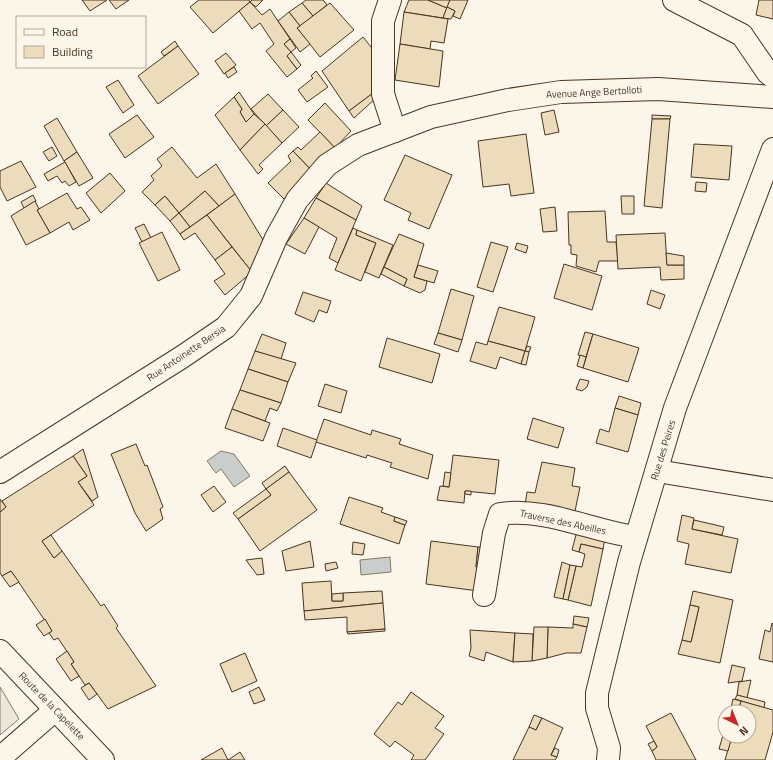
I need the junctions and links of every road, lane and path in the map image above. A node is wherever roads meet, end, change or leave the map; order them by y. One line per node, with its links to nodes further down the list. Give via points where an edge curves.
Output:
1 (390, 0): 5 (street, via 383,21 383,94)
2 (674, 0): 3 (street, via 742,35)
3 (773, 77)
4 (773, 97): 5 (street, Avenue Ange Bertolloti, via 658,89 561,92 431,116)
5 (395, 131): 8 (street, Rue Antoinette Bersia, via 358,145 326,165 297,200 276,238 251,296 226,327)
6 (773, 149): 7 (street, Rue des Peires, via 684,384)
7 (657, 471): 9 (street); 10 (street, Rue des Peires)
8 (0, 472)
9 (773, 490)
10 (636, 537): 11 (street, Traverse des Abeilles, via 515,512 500,514 494,533); 16 (street, Rue des Peires, via 597,693 597,708 609,748)
11 (484, 595)
12 (0, 651): 13 (street, Route de la Capelette)
13 (55, 710): 14 (street); 15 (street, Route de la Capelette)
14 (0, 758)
15 (103, 760)
16 (608, 760)

